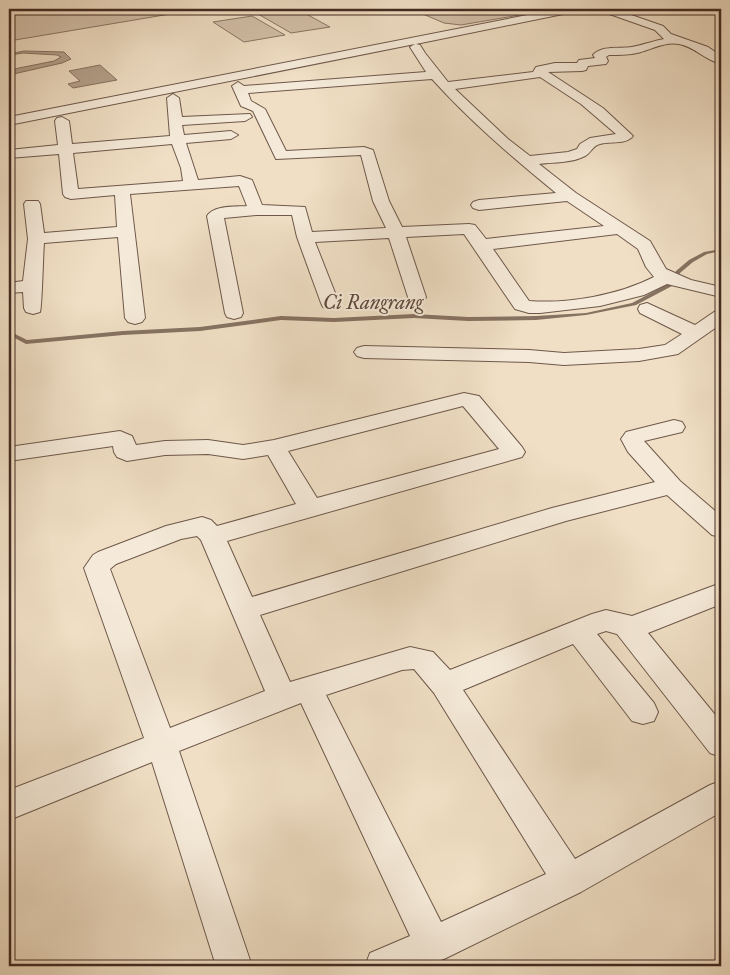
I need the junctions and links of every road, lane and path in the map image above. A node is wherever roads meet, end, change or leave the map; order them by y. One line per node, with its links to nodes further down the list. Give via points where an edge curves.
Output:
1 (573, 9): 12 (street)
2 (606, 9): 4 (street, via 659,28)
3 (616, 25): 4 (street)
4 (662, 32): 5 (street)
5 (678, 40): 7 (street, via 704,49); 8 (street, via 605,53 599,56 601,61 584,63 580,67 541,69)
6 (416, 47): 9 (street)
7 (721, 60)
8 (540, 73): 9 (street); 19 (street, via 568,88 626,136 590,142 582,152 573,156)
9 (439, 75): 19 (street, via 476,118); 29 (street, via 239,88 246,103 258,109 281,156 368,152 381,201)
10 (173, 98): 14 (street)
11 (245, 116): 14 (street)
12 (9, 120)
13 (62, 120): 17 (street)
14 (176, 120): 16 (street)
15 (231, 135): 16 (street)
16 (177, 139): 17 (street); 20 (street, via 188,168)
17 (65, 149): 18 (street); 21 (street, via 70,194)
18 (9, 154)
19 (527, 161): 22 (street)
20 (189, 184): 21 (street); 23 (street); 26 (street, via 244,182)
21 (122, 190): 28 (street)
22 (570, 196): 25 (street); 27 (street)
23 (190, 203)
24 (32, 204): 31 (street)
25 (479, 205)
26 (256, 210): 30 (street, via 299,210); 41 (street, via 222,212 215,216)
27 (622, 229): 32 (street); 33 (street, via 644,245 654,266)
28 (126, 230): 31 (street); 43 (street)
29 (396, 232): 30 (street); 32 (street, via 466,228); 37 (street)
30 (305, 237): 38 (street)
31 (36, 239): 34 (street)
32 (482, 245): 33 (street, via 522,305 527,307 599,300)
33 (676, 281): 36 (street)
34 (32, 286): 35 (street); 39 (street)
35 (9, 288)
36 (721, 292)
37 (417, 297)
38 (330, 303)
39 (33, 308)
40 (647, 309): 44 (street)
41 (234, 312)
42 (721, 316): 44 (street)
43 (135, 318)
44 (696, 333): 45 (street, via 671,350 584,359)
45 (364, 352)
46 (674, 427): 49 (street, via 632,439)
47 (274, 447): 48 (street, via 243,452 208,447 166,448 127,454 120,438); 50 (street); 50 (street, via 464,399 471,401 520,460)
48 (9, 454)
49 (672, 486): 51 (street); 54 (street, via 561,514)
50 (311, 508): 52 (street)
51 (721, 529)
52 (212, 536): 54 (street); 61 (street, via 202,526 176,532 107,558 97,568)
53 (721, 593): 55 (street, via 643,624)
54 (244, 610): 58 (street)
55 (627, 627): 56 (street, via 608,620); 60 (street)
56 (579, 632): 57 (street); 59 (street)
57 (444, 685): 58 (street, via 427,662 411,657); 64 (street)
58 (296, 693): 61 (street); 65 (street)
59 (643, 712)
60 (716, 729)
61 (162, 746): 63 (street); 66 (street)
62 (721, 795): 64 (street)
63 (9, 804)
64 (569, 880): 65 (street)
65 (433, 945): 67 (street)
66 (234, 966)
67 (383, 966)

